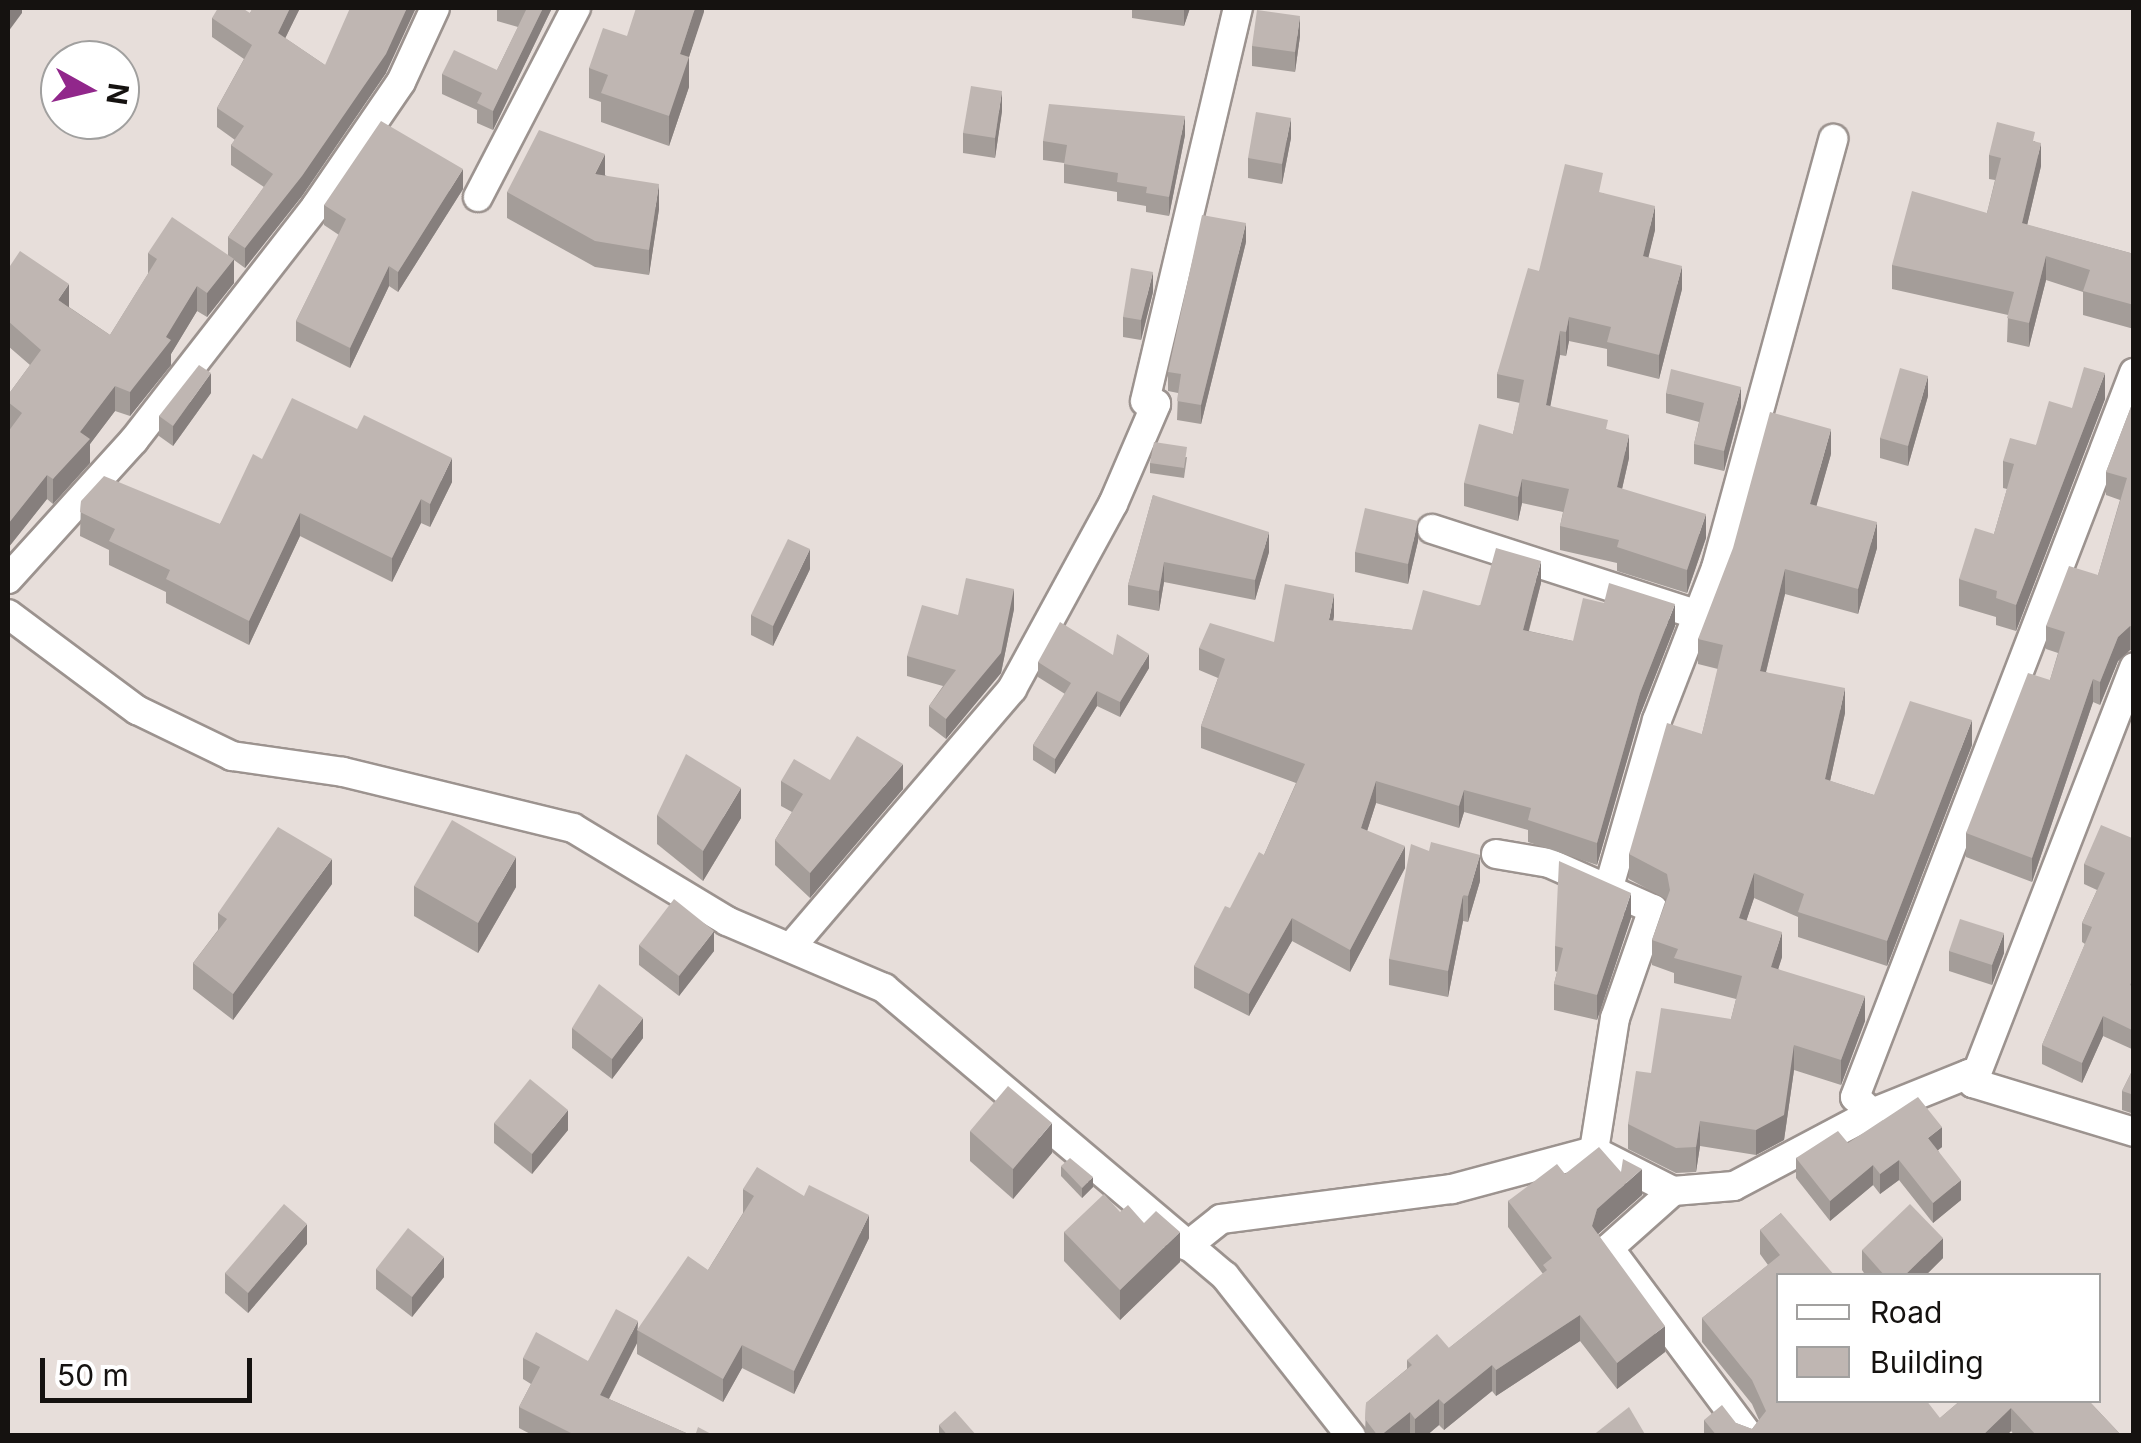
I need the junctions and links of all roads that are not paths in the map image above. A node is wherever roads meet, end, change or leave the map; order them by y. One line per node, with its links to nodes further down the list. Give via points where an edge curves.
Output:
1 (434, 8): 8 (street, via 401,82 316,206 134,440)
2 (576, 8): 5 (street)
3 (1238, 8): 14 (street, via 1145,401 1156,404 1113,504 1012,689)
4 (1833, 139): 10 (street)
5 (478, 197)
6 (2134, 373): 16 (street, via 1855,1097)
7 (1432, 529): 10 (street)
8 (8, 579)
9 (8, 614): 14 (street, via 137,710 232,756 344,772 572,828 727,920)
10 (1698, 615): 13 (street, via 1657,720)
11 (2134, 667): 15 (street)
12 (1496, 854): 13 (street, via 1549,863)
13 (1608, 890): 18 (street, via 1653,909 1615,1018)
14 (791, 947): 20 (street, via 884,988)
15 (1974, 1083): 16 (street, via 1970,1074); 17 (street)
16 (1872, 1114): 19 (street, via 1734,1186)
17 (2134, 1132)
18 (1594, 1151): 19 (street); 20 (street, via 1452,1189 1221,1219)
19 (1673, 1191): 22 (street, via 1609,1248)
20 (1187, 1246): 21 (street, via 1225,1276)
21 (1352, 1436)
22 (1749, 1436)

